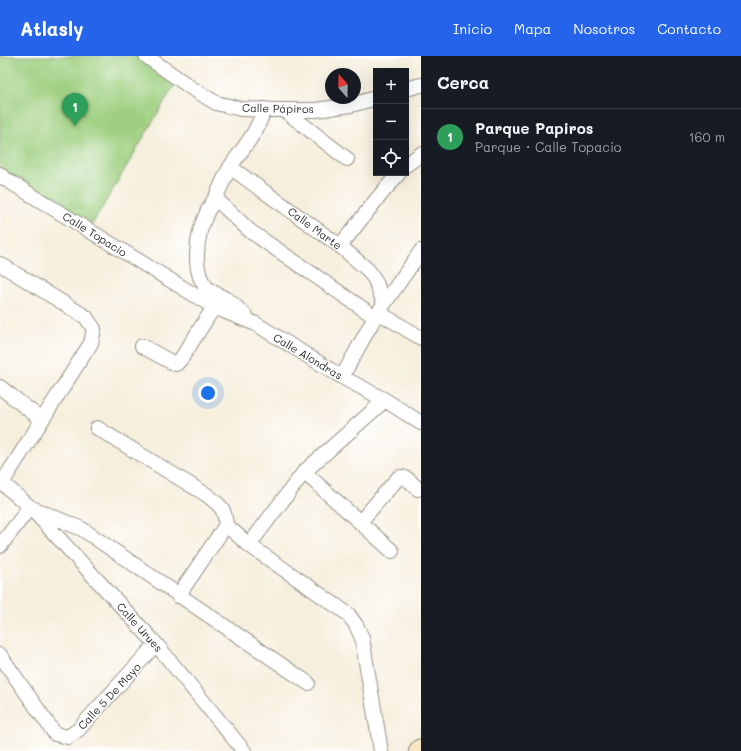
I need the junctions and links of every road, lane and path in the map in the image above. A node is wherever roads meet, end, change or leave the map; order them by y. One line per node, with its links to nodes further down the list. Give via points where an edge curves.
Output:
1 (146, 56): 5 (street, Calle Pápiros, via 216,103)
2 (421, 85): 3 (street)
3 (409, 88)
4 (373, 99): 6 (street, Calle Pápiros, via 316,110)
5 (264, 109): 6 (street, Calle Pápiros); 10 (street, via 255,134)
6 (284, 110): 8 (street)
7 (421, 154): 9 (street)
8 (347, 159)
9 (409, 163)
10 (230, 167): 13 (street); 14 (street, Calle Marte)
11 (0, 174): 17 (street, Calle Topacio)
12 (396, 176): 14 (street)
13 (216, 198): 19 (street, via 250,231); 20 (street, via 205,215 199,236 197,267 200,277 207,288 229,301)
14 (340, 246): 19 (street, Calle Marte, via 368,270 375,280)
15 (420, 254): 19 (street)
16 (0, 264): 26 (street, via 86,317 94,329 91,343)
17 (192, 293): 18 (street, Calle Alondras)
18 (214, 307): 20 (street, Calle Alondras); 22 (street, via 176,364)
19 (379, 311): 21 (street); 23 (street)
20 (256, 324): 23 (street, Calle Alondras)
21 (421, 338)
22 (142, 346)
23 (342, 377): 25 (street, Calle Alondras)
24 (0, 387): 26 (street)
25 (385, 400): 27 (street, Calle Alondras); 29 (street)
26 (42, 420): 30 (street)
27 (421, 423)
28 (97, 428): 34 (street, via 207,495 223,508)
29 (304, 472): 33 (street); 35 (street)
30 (1, 482): 32 (street, Calle Urues)
31 (418, 489): 33 (street, via 405,477 398,478)
32 (30, 507): 36 (street); 38 (street, Calle Urues, via 82,529); 39 (street, Calle Urues)
33 (360, 522): 37 (street)
34 (226, 525): 35 (street); 38 (street)
35 (249, 545): 43 (street, via 348,614 356,625 362,638)
36 (0, 546)
37 (392, 551)
38 (178, 596): 41 (street, Calle Urues)
39 (156, 644): 40 (street, Calle 5 De Mayo, via 78,730 68,737 55,734); 42 (street, Calle Urues)
40 (0, 655)
41 (308, 683)
42 (242, 750)
43 (382, 751)

